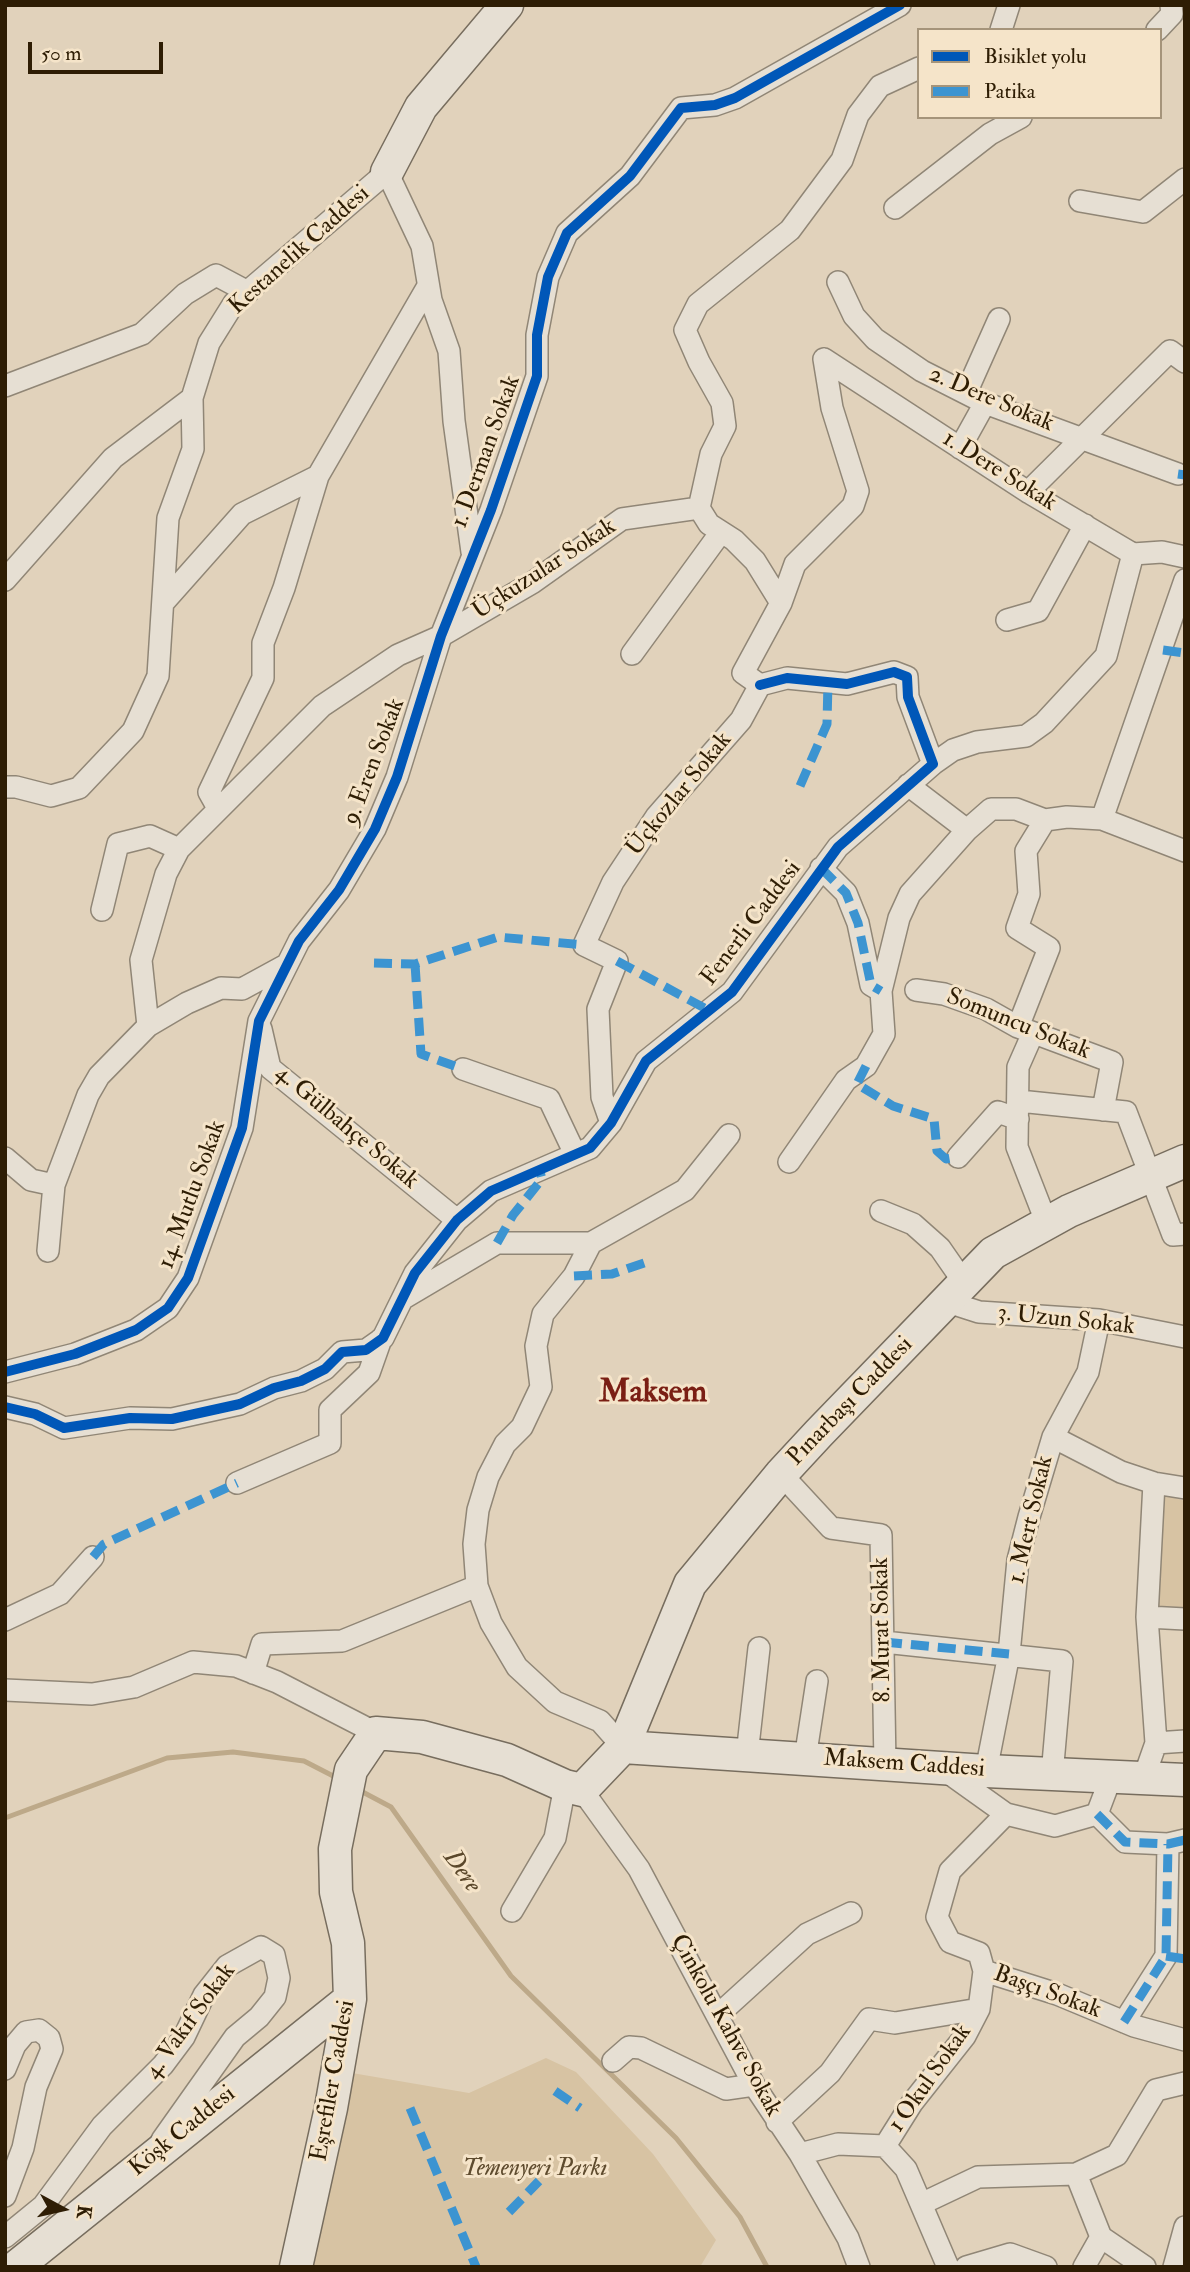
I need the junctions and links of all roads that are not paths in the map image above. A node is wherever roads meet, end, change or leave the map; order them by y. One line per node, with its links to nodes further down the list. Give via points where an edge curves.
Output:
1 (507, 5): 9 (main road, Kestanelik Caddesi, via 421,107)
2 (900, 5): 30 (street, 1. Derman Sokak, via 735,99 681,108 630,177 567,233 548,276 537,335 537,376)
3 (1010, 5): 5 (street)
4 (1171, 5): 6 (street, via 1172,14)
5 (1002, 28)
6 (1159, 28)
7 (917, 69): 27 (street, via 880,86 858,115 842,160 790,230 698,304 685,330 722,403 725,426 711,454)
8 (1017, 119): 12 (street, via 990,134)
9 (387, 172): 14 (street, via 422,246); 15 (street, Kestanelik Caddesi)
10 (1185, 178): 11 (street, via 1143,212)
11 (1080, 201)
12 (895, 208)
13 (838, 282): 19 (street, 2. Dere Sokak, via 854,316 875,339 922,371)
14 (428, 286): 25 (street); 30 (street, via 449,351)
15 (248, 292): 18 (street, via 216,275 185,294 142,334); 20 (street, Kestanelik Caddesi, via 234,303 209,343)
16 (999, 319): 19 (street)
17 (1177, 356): 22 (street)
18 (5, 386)
19 (966, 393): 21 (street, 2. Dere Sokak)
20 (192, 398): 33 (street, via 113,458); 35 (street, Kestanelik Caddesi, via 193,449 168,518)
21 (985, 403): 22 (street, 2. Dere Sokak); 23 (street)
22 (1082, 438): 24 (street, 2. Dere Sokak); 26 (street)
23 (960, 448): 26 (street, 1. Dere Sokak); 36 (street, 1. Dere Sokak, via 824,359 832,408 858,491 853,506 795,564)
24 (1178, 474)
25 (318, 476): 35 (street, via 242,514); 44 (street, via 263,643 263,678 209,792)
26 (1028, 492): 28 (street, 1. Dere Sokak)
27 (699, 508): 29 (street, via 709,524); 38 (street, Üçkuzular Sokak, via 622,519 532,583)
28 (1085, 525): 31 (street, 1. Dere Sokak); 37 (street, via 1038,611)
29 (728, 536): 36 (street, via 755,561); 39 (street)
30 (473, 554): 38 (street, 1. Derman Sokak)
31 (1133, 554): 32 (street, via 1163,552); 41 (street, Fenerli Caddesi, via 1106,656 1044,723 1026,736 977,741)
32 (1185, 557)
33 (5, 580)
34 (1185, 580): 45 (street)
35 (163, 603): 43 (street, Kestanelik Caddesi, via 158,676 133,730 79,788 51,796)
36 (781, 603): 40 (street, via 743,673)
37 (1007, 620)
38 (441, 636): 44 (street, Üçkuzular Sokak, via 398,655 322,706); 52 (street, 9. Eren Sokak, via 397,777 375,829)
39 (632, 654)
40 (760, 685): 41 (street, via 787,678 848,684 894,672 907,677 908,697); 61 (street, Üçkozlar Sokak, via 741,720 656,817 613,882 583,945 617,961 598,1009 602,1097)
41 (933, 764): 42 (street, Fenerli Caddesi)
42 (908, 785): 47 (street); 50 (street, Fenerli Caddesi)
43 (5, 788)
44 (218, 808): 49 (street, Üçkuzular Sokak)
45 (1102, 819): 46 (street); 48 (street)
46 (1045, 820): 47 (street, via 1016,809 991,809); 57 (street, via 1026,851 1029,894 1017,928 1049,948)
47 (967, 830): 54 (street, via 910,894)
48 (1184, 848)
49 (179, 849): 51 (street, via 150,836 118,844); 56 (street, Üçkuzular Sokak, via 166,874 141,960)
50 (821, 868): 54 (street, via 846,893 858,923 871,985); 61 (street, Fenerli Caddesi, via 732,992 646,1061)
51 (102, 910)
52 (286, 965): 55 (street, 14. Mutlu Sokak); 56 (street, via 242,989 221,988 187,1003)
53 (916, 990): 57 (street, Somuncu Sokak, via 986,1009)
54 (881, 991): 66 (street, via 884,1034 866,1066 846,1080)
55 (259, 1021): 70 (street, 4. Gülbahçe Sokak, via 270,1068); 80 (street, 14. Mutlu Sokak, via 242,1128 188,1278 168,1308 136,1330 75,1354)
56 (148, 1026): 68 (street, via 99,1076)
57 (1026, 1030): 59 (street, via 1017,1067); 60 (street, Somuncu Sokak, via 1112,1062)
58 (463, 1069): 63 (street, via 549,1099)
59 (1019, 1110): 60 (street); 64 (street, via 998,1112); 71 (street, via 1017,1147)
60 (1103, 1110): 67 (street, via 1126,1112)
61 (611, 1124): 63 (street, Fenerli Caddesi, via 590,1148)
62 (729, 1135): 73 (street, via 685,1190)
63 (575, 1154): 70 (street, Fenerli Caddesi, via 491,1191)
64 (958, 1157)
65 (5, 1158): 68 (street, via 31,1180)
66 (789, 1162)
67 (1170, 1172): 71 (main road, Pınarbaşı Caddesi); 72 (street, via 1173,1234)
68 (54, 1185): 74 (street)
69 (881, 1211): 75 (street, via 913,1224 940,1248)
70 (457, 1220): 76 (street, Fenerli Caddesi, via 415,1273)
71 (1047, 1224): 75 (main road, Pınarbaşı Caddesi, via 993,1253)
72 (1185, 1234)
73 (591, 1243): 76 (street, via 497,1243); 88 (street, via 574,1276 542,1314 536,1346 538,1396 522,1427 505,1444 478,1510 474,1544)
74 (48, 1251)
75 (957, 1293): 77 (street, 3. Uzun Sokak, via 979,1312); 83 (main road, Pınarbaşı Caddesi)
76 (403, 1300): 79 (street, Fenerli Caddesi)
77 (1099, 1320): 78 (street, 3. Uzun Sokak); 82 (street, 1. Mert Sokak, via 1088,1372)
78 (1185, 1337)
79 (381, 1339): 81 (street, via 366,1350 342,1352 325,1369 301,1381 240,1404 172,1419 130,1418 64,1428 35,1413); 84 (street, Fenerli Caddesi, via 369,1373 330,1410 330,1443)
80 (5, 1373)
81 (5, 1406)
82 (1053, 1437): 85 (street, via 1121,1472); 94 (street, 1. Mert Sokak, via 1018,1560)
83 (781, 1474): 92 (street, 8. Murat Sokak, via 831,1528 881,1535); 101 (main road, Pınarbaşı Caddesi, via 690,1584)
84 (237, 1483)
85 (1154, 1483): 86 (street); 89 (street)
86 (1185, 1488)
87 (93, 1557): 91 (street, via 60,1594)
88 (477, 1586): 95 (street, via 342,1641 262,1644); 101 (street, via 491,1623 517,1667 555,1702 600,1721)
89 (1147, 1617): 90 (street); 100 (street)
90 (1185, 1619)
91 (5, 1620)
92 (884, 1642): 94 (street); 104 (street, 8. Murat Sokak)
93 (759, 1648): 102 (street)
94 (1009, 1654): 106 (street, 1. Mert Sokak); 107 (street, via 1062,1661)
95 (253, 1673): 97 (street, via 236,1666 194,1662 134,1686 92,1693); 98 (street)
96 (817, 1681): 103 (street)
97 (5, 1690)
98 (376, 1733): 111 (main road, via 422,1737 507,1760); 119 (main road, Eşrefiler Caddesi, via 351,1770 335,1849 336,1892 348,1943)
99 (1185, 1741): 100 (street)
100 (1156, 1743): 109 (street)
101 (622, 1747): 102 (main road, Maksem Caddesi); 111 (main road)
102 (747, 1755): 103 (main road, Maksem Caddesi)
103 (805, 1759): 104 (main road, Maksem Caddesi)
104 (885, 1765): 105 (main road, Maksem Caddesi)
105 (943, 1768): 106 (main road, Maksem Caddesi); 112 (street)
106 (986, 1771): 107 (main road, Maksem Caddesi)
107 (1052, 1775): 108 (main road, Maksem Caddesi)
108 (1111, 1777): 109 (main road, Maksem Caddesi); 113 (street)
109 (1144, 1777): 110 (main road, Maksem Caddesi)
110 (1185, 1780)
111 (574, 1788): 115 (street, via 555,1839); 121 (street, Çinkolu Kahve Sokak, via 639,1869)
112 (1006, 1814): 113 (street, via 1055,1826); 118 (street, Başçı Sokak, via 950,1871 937,1917 950,1942 979,1954)
113 (1097, 1814): 114 (street, via 1125,1842)
114 (1176, 1842): 117 (street)
115 (512, 1910)
116 (851, 1913): 121 (street, via 807,1934)
117 (1175, 1957): 122 (street)
118 (984, 1970): 120 (street, 1 Okul Sokak); 122 (street, Başçı Sokak)
119 (350, 1998): 131 (main road, Köşk Caddesi); 139 (main road, Eşrefiler Caddesi)
120 (979, 2009): 128 (street, via 895,2022 869,2019 830,2073); 129 (street, 1 Okul Sokak, via 965,2036)
121 (718, 2015): 127 (street, Çinkolu Kahve Sokak)
122 (1125, 2022): 123 (street, Başçı Sokak)
123 (1185, 2040)
124 (613, 2061): 127 (street, via 629,2047 641,2048 726,2089)
125 (5, 2069): 133 (street, via 26,2032 38,2030 49,2038 52,2049 36,2087 23,2148)
126 (1185, 2082): 132 (street, via 1156,2090 1117,2155)
127 (754, 2085): 128 (street, Çinkolu Kahve Sokak)
128 (777, 2122): 130 (street, Çinkolu Kahve Sokak)
129 (884, 2146): 130 (street, via 838,2144); 134 (street, via 906,2169)
130 (800, 2154): 140 (street, Çinkolu Kahve Sokak, via 848,2238)
131 (149, 2159): 136 (street, 4. Vakıf Sokak, via 235,2037 275,1997 279,1978 274,1955 261,1947 227,1966 204,1995 184,2037 163,2065 102,2126 43,2206); 138 (main road, Köşk Caddesi)
132 (1076, 2174): 134 (street, via 978,2177); 137 (street)
133 (5, 2196)
134 (921, 2204): 141 (street)
135 (1185, 2227): 146 (street)
136 (5, 2237)
137 (1101, 2237): 144 (street); 145 (street)
138 (16, 2267)
139 (296, 2267)
140 (859, 2267)
141 (948, 2267)
142 (966, 2267): 143 (street, via 1010,2254)
143 (1046, 2267)
144 (1084, 2267)
145 (1145, 2267)
146 (1174, 2267)

